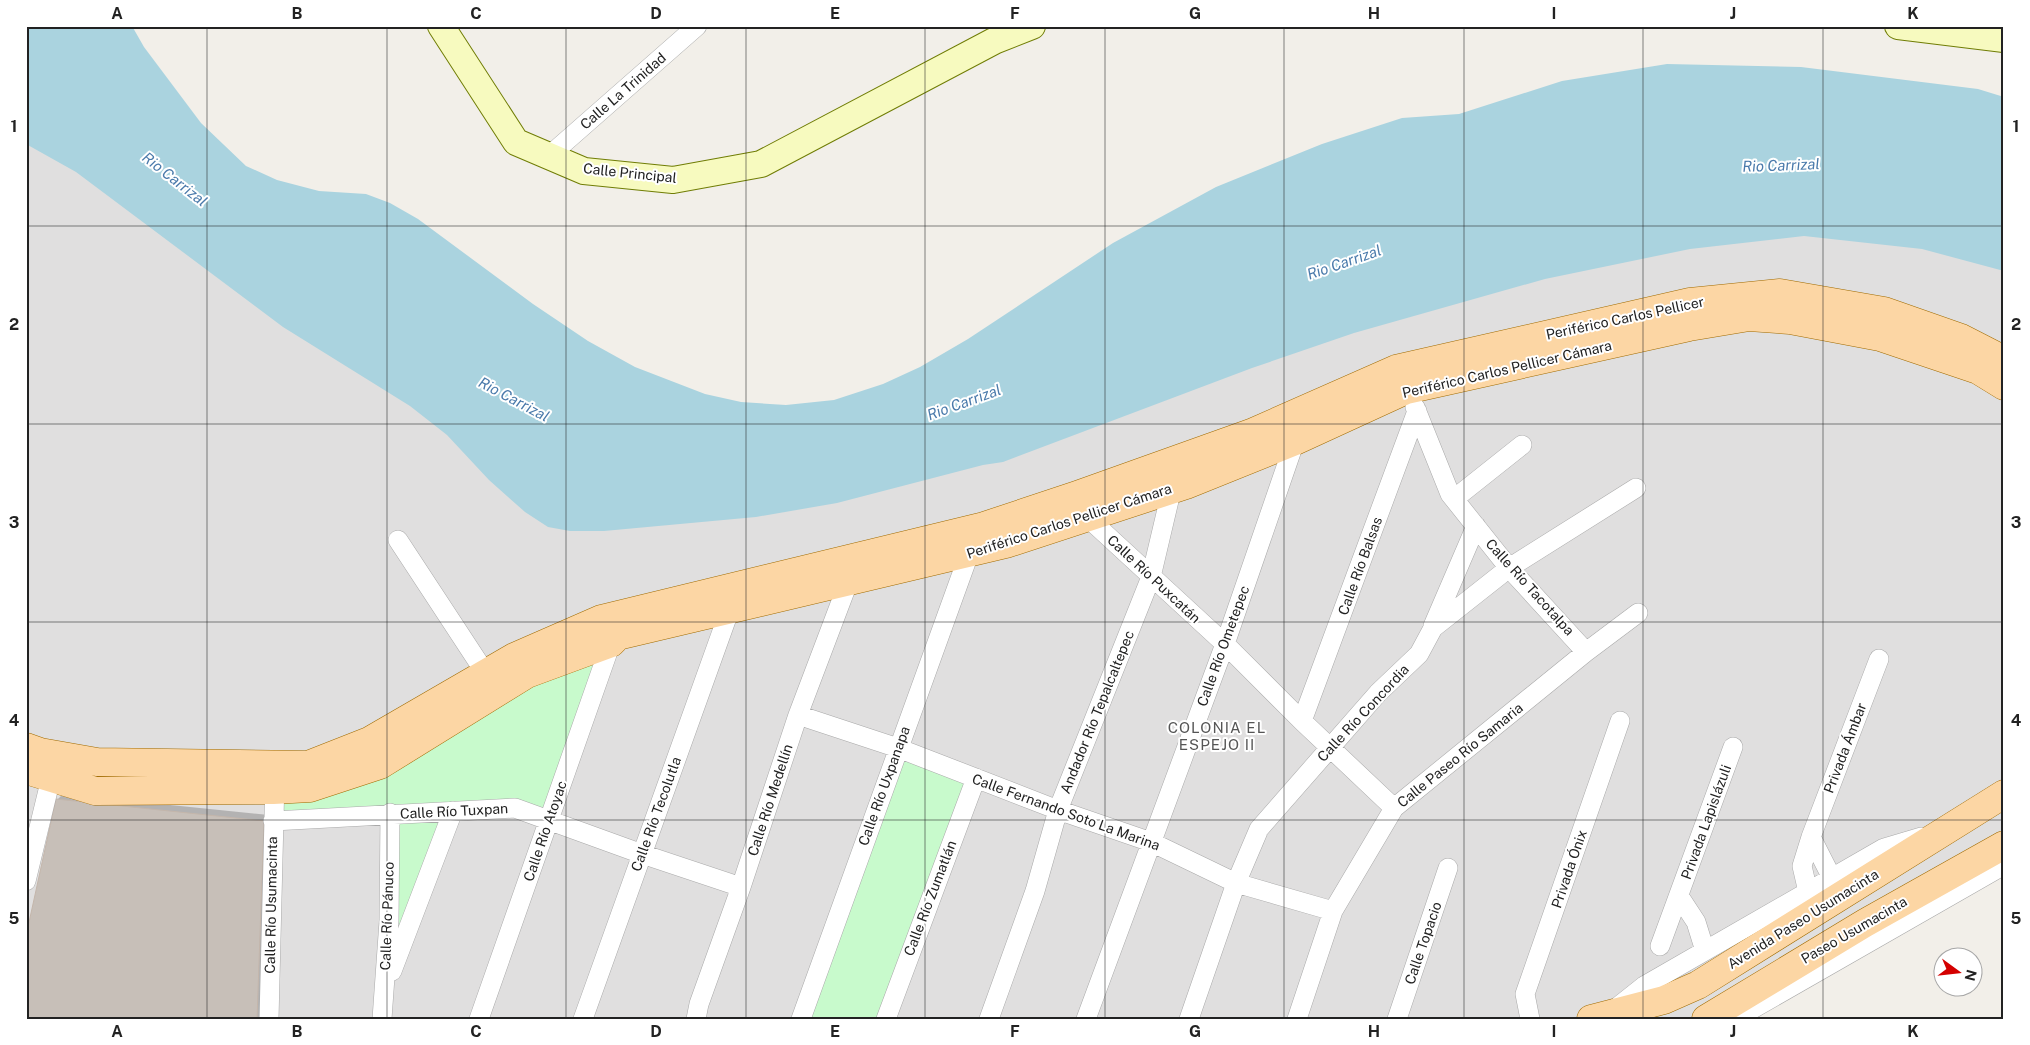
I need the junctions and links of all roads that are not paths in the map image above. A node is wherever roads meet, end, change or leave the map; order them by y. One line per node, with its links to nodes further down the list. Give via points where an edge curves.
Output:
1 (441, 26): 6 (main road, Calle Principal, via 516,142)
2 (697, 26): 6 (street, Calle La Trinidad)
3 (1032, 26): 6 (main road, Calle Principal, via 994,41 761,164 672,180 584,171)
4 (1898, 26): 5 (main road)
5 (2004, 39)
6 (549, 156)
7 (2004, 360): 10 (main road, Periférico Carlos Pellicer, via 1961,338 1884,311 1780,294 1738,297 1690,302 1396,369)
8 (2004, 386): 9 (main road, Periférico Carlos Pellicer Cámara, via 1978,370 1880,337 1790,320 1749,317 1689,327)
9 (1412, 400): 11 (main road, Periférico Carlos Pellicer Cámara); 15 (street, Calle Río Tacotalpa); 32 (street, Calle Río Balsas)
10 (1251, 433): 30 (main road, Periférico Carlos Pellicer Cámara, via 984,526 600,619 514,657)
11 (1295, 441): 13 (main road, Periférico Carlos Pellicer Cámara); 27 (street, Calle Río Ometepec)
12 (1522, 445): 15 (street)
13 (1172, 488): 16 (main road, Periférico Carlos Pellicer Cámara); 21 (street, Andador Río Tepalcaltepec)
14 (1636, 488): 20 (street, Calle Río Concordia)
15 (1454, 499): 17 (street, Calle Río Tacotalpa)
16 (1087, 517): 19 (main road, Periférico Carlos Pellicer Cámara); 21 (street, Calle Río Puxcatán)
17 (1476, 526): 20 (street, Calle Río Tacotalpa); 25 (street)
18 (398, 540): 30 (street)
19 (969, 554): 22 (main road, Periférico Carlos Pellicer Cámara); 36 (street, Calle Río Uxpanapa)
20 (1509, 568): 25 (street, Calle Río Concordia); 28 (street, Calle Río Tacotalpa)
21 (1151, 577): 27 (street, Calle Río Puxcatán); 43 (street, Andador Río Tepalcaltepec)
22 (848, 583): 23 (main road, Periférico Carlos Pellicer Cámara); 31 (street, Calle Río Medellín)
23 (730, 609): 26 (main road, Periférico Carlos Pellicer Cámara, via 618,636); 52 (street, Calle Río Tecolutla)
24 (1638, 613): 28 (street, Calle Paseo Río Samaria)
25 (1433, 628): 37 (street, Calle Río Concordia, via 1419,654 1378,694)
26 (611, 644): 39 (main road, Periférico Carlos Pellicer Cámara, via 527,674 380,765 310,788); 46 (street, Calle Río Atoyac)
27 (1225, 644): 32 (street, Calle Río Puxcatán); 50 (street, Calle Río Ometepec)
28 (1586, 652): 42 (street, Calle Paseo Río Samaria)
29 (1879, 659): 49 (street, Privada Ámbar)
30 (486, 674): 39 (main road, Periférico Carlos Pellicer Cámara, via 369,741)
31 (798, 715): 36 (street, Calle Fernando Soto La Marina); 58 (street, Calle Río Medellín)
32 (1302, 721): 37 (street, Calle Río Puxcatán)
33 (1620, 721): 79 (street, Privada Ónix, via 1525,994)
34 (26, 747): 39 (main road, Periférico Carlos Pellicer Cámara, via 97,762)
35 (1733, 747): 60 (street, Privada Lapislázuli)
36 (898, 748): 40 (street, Calle Fernando Soto La Marina); 72 (street, Calle Río Uxpanapa)
37 (1331, 748): 42 (street, Calle Río Puxcatán); 57 (street, Calle Río Concordia, via 1259,829)
38 (39, 774): 39 (main road, Periférico Carlos Pellicer Cámara, via 96,791); 56 (street)
39 (275, 778): 47 (street, Calle Río Usumacinta)
40 (976, 778): 43 (street, Calle Fernando Soto La Marina); 73 (street, Calle Río Zumatlán)
41 (2004, 794): 48 (main road, Avenida Paseo Usumacinta)
42 (1394, 808): 61 (street, Calle Paseo Río Samaria)
43 (1058, 810): 50 (street, Calle Fernando Soto La Marina); 74 (street, Andador Río Tepalcaltepec, via 1035,891)
44 (453, 811): 45 (street, Calle Río Tuxpan); 46 (street, Calle Río Tuxpan, via 515,808); 64 (street)
45 (390, 814): 47 (street, Calle Río Tuxpan); 64 (street, Calle Río Pánuco, via 389,921)
46 (549, 820): 52 (street, Calle Río Tuxpan); 69 (street, Calle Río Atoyac)
47 (273, 821): 67 (street, Calle Río Usumacinta)
48 (1953, 826): 55 (street, via 1884,848); 65 (main road, Avenida Paseo Usumacinta, via 1698,985)
49 (1811, 837): 55 (street); 59 (street, Privada Ámbar, via 1802,866)
50 (1151, 842): 57 (street, Calle Fernando Soto La Marina); 75 (street, Calle Río Ometepec)
51 (2004, 845): 80 (main road, Paseo Usumacinta)
52 (642, 854): 58 (street, Calle Río Tuxpan); 70 (street, Calle Río Tecolutla)
53 (2004, 865): 81 (street)
54 (1448, 868): 78 (street, Calle Topacio)
55 (1832, 878): 59 (street)
56 (26, 881)
57 (1236, 883): 61 (street, Calle Fernando Soto La Marina); 76 (street, Calle Río Concordia)
58 (741, 887): 71 (street, Calle Río Medellín)
59 (1808, 892): 63 (street)
60 (1678, 896): 62 (street, Privada Lapislázuli); 63 (street, Privada Lapislázuli, via 1696,922)
61 (1333, 911): 77 (street, Calle Paseo Río Samaria)
62 (1660, 946)
63 (1705, 950): 66 (street)
64 (384, 991): 68 (street, Calle Río Pánuco)
65 (1668, 1010): 66 (main road, Avenida Paseo Usumacinta)
66 (1600, 1016)
67 (269, 1019)
68 (382, 1019)
69 (478, 1019)
70 (583, 1019)
71 (696, 1019)
72 (801, 1019)
73 (886, 1019)
74 (989, 1019)
75 (1086, 1019)
76 (1189, 1019)
77 (1297, 1019)
78 (1397, 1019)
79 (1530, 1019)
80 (1706, 1019)
81 (1735, 1019)

